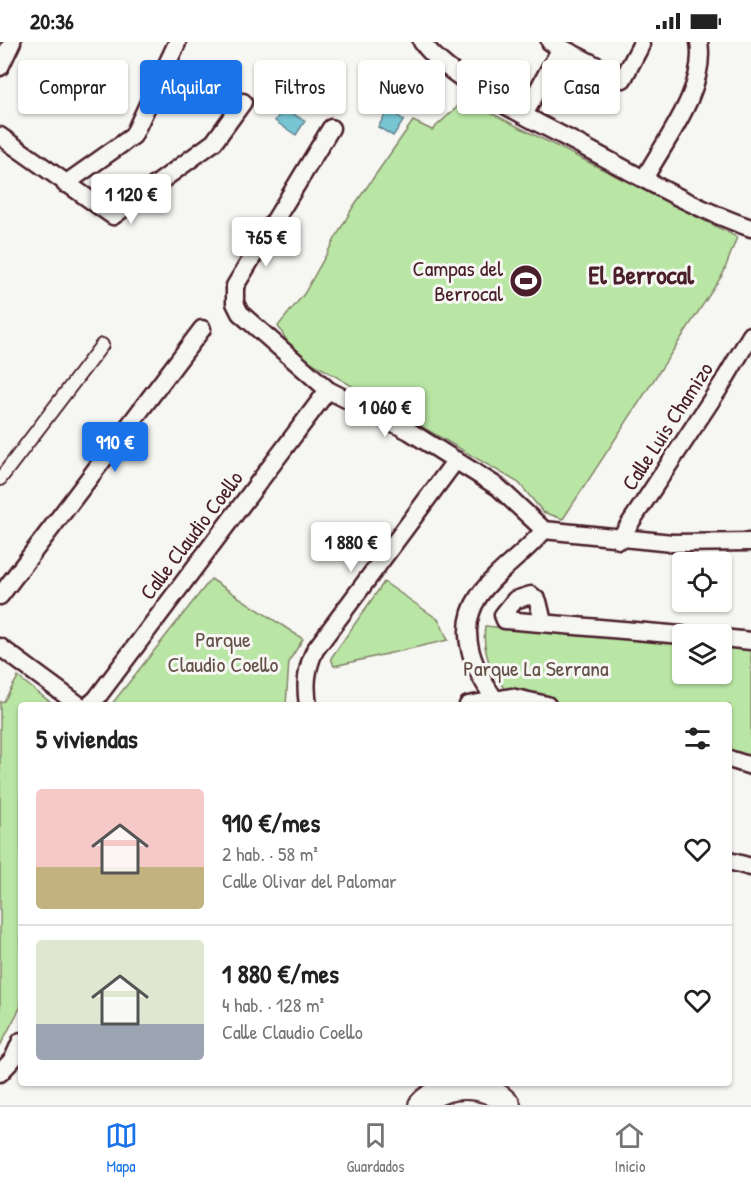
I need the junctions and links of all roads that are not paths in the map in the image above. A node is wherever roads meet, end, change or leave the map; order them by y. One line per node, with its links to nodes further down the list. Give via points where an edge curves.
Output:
1 (12, 42): 7 (street)
2 (422, 42): 9 (street, via 432,55 480,90)
3 (699, 42): 12 (street, via 702,59 697,85)
4 (177, 43): 13 (street, via 133,136)
5 (555, 45): 6 (street, via 623,79); 9 (street)
6 (641, 45)
7 (0, 67)
8 (243, 102): 13 (street, via 214,142 113,216)
9 (524, 115): 12 (street)
10 (331, 128): 18 (street, via 233,295 240,313)
11 (0, 136): 13 (street)
12 (644, 179): 14 (street)
13 (65, 184)
14 (751, 228)
15 (202, 329): 24 (street)
16 (751, 335): 22 (street, Calle Luis Chamizo)
17 (102, 345): 20 (street)
18 (328, 390): 19 (street); 31 (street, Calle Claudio Coello)
19 (456, 460): 21 (street, via 498,487); 32 (street, via 315,650 306,685)
20 (0, 479)
21 (544, 530): 22 (street); 33 (street, via 479,596 467,625 470,657)
22 (619, 540): 23 (street)
23 (751, 542)
24 (0, 596)
25 (543, 622): 26 (street)
26 (672, 634)
27 (732, 639): 28 (street)
28 (751, 641)
29 (0, 647): 30 (street)
30 (75, 702)
31 (92, 702)
32 (308, 702)
33 (497, 702): 34 (street, via 511,697)
34 (534, 702)
35 (732, 760): 36 (street)
36 (751, 766)
37 (732, 862): 38 (street)
38 (751, 867)
39 (18, 1048): 40 (street)
40 (0, 1073)
41 (452, 1089): 42 (main road)
42 (505, 1096)

